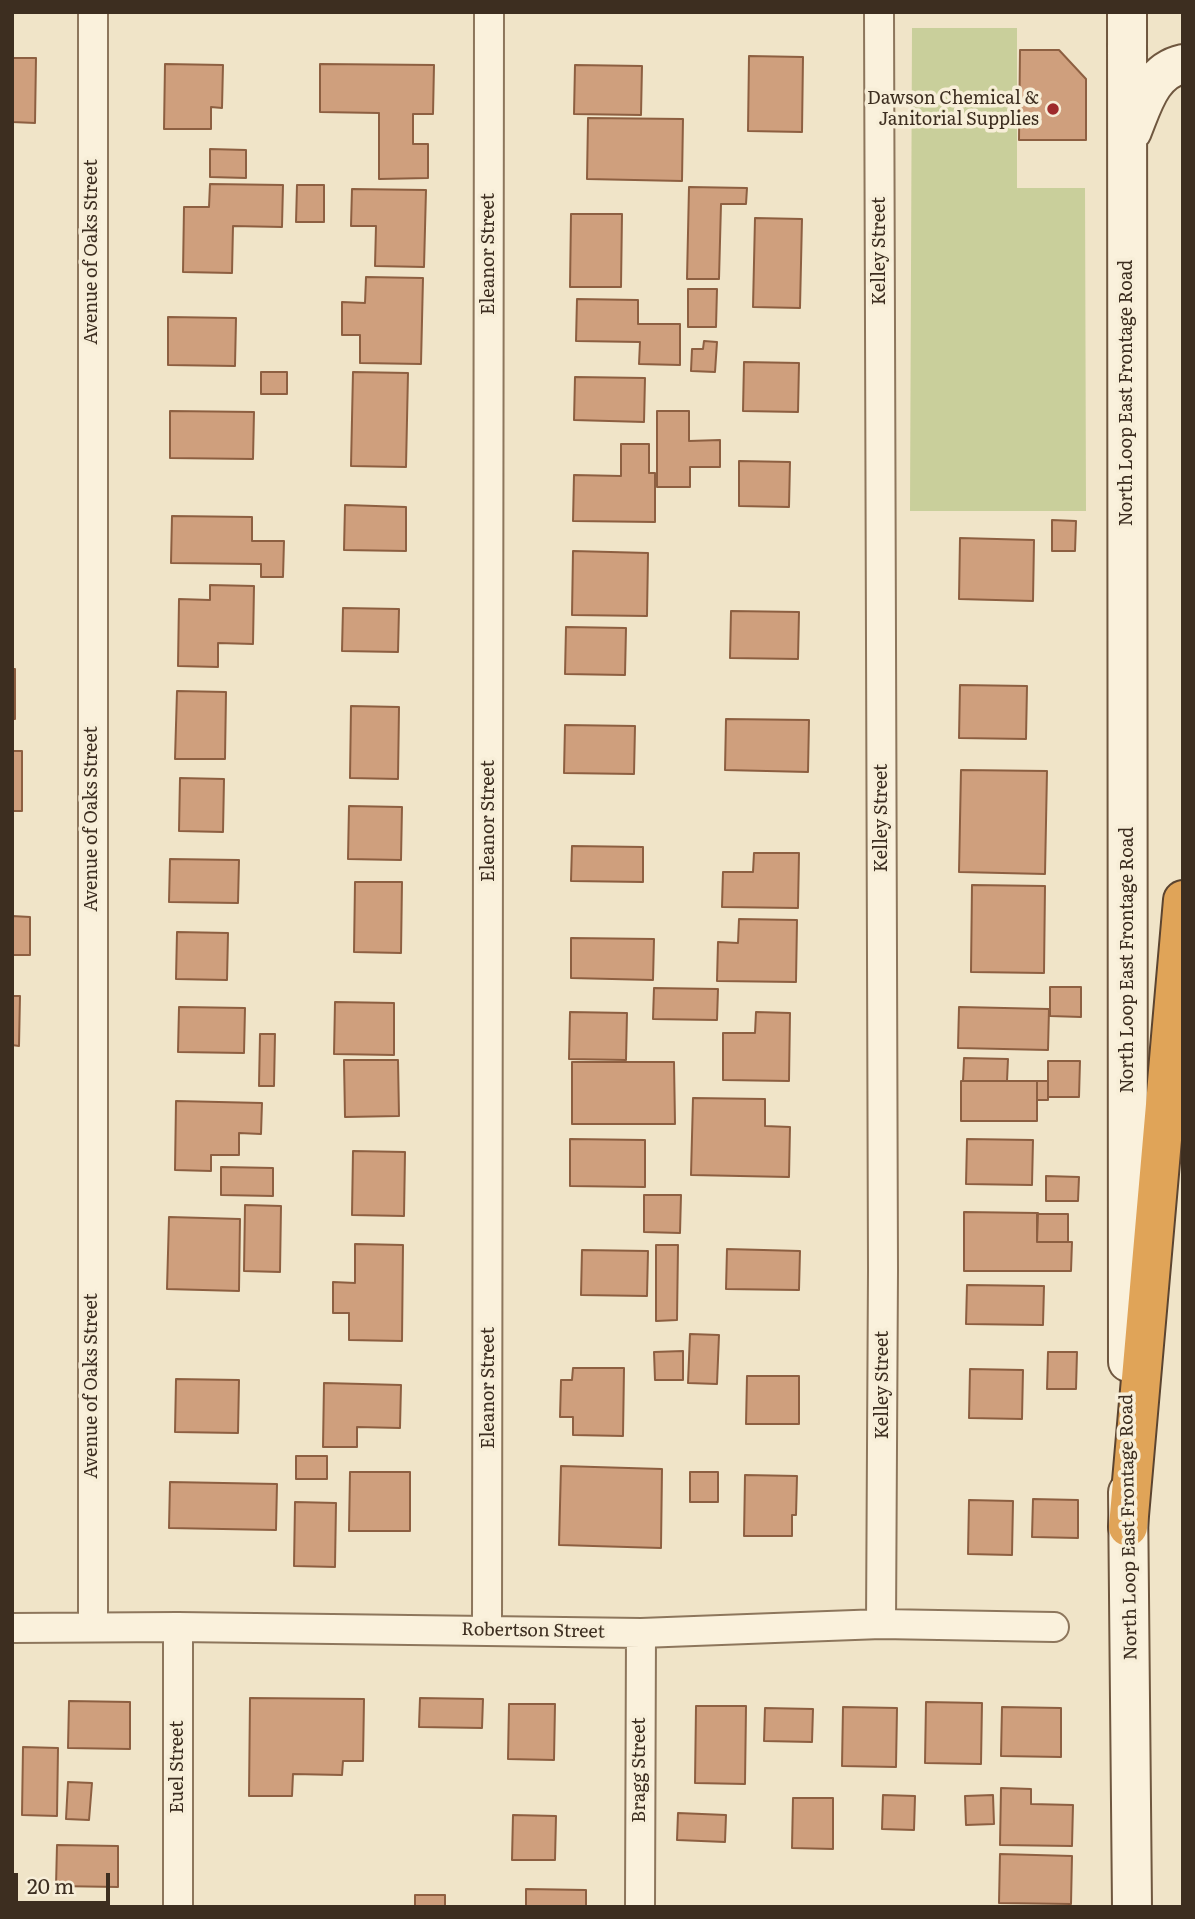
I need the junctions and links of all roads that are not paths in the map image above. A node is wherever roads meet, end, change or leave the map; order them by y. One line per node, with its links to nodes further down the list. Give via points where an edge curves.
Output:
1 (93, 12): 10 (street, Avenue of Oaks Street)
2 (489, 12): 14 (street, Eleanor Street)
3 (879, 12): 9 (street, Kelley Street)
4 (1127, 12): 6 (main road, North Loop East Frontage Road)
5 (1183, 64): 6 (main road, via 1169,67 1150,87)
6 (1127, 144): 8 (main road, North Loop East Frontage Road)
7 (1183, 900): 8 (highway)
8 (1128, 1527): 18 (main road, North Loop East Frontage Road)
9 (881, 1624): 12 (street, Robertson Street); 15 (street, Robertson Street)
10 (93, 1627): 11 (street, Robertson Street); 13 (street, Robertson Street)
11 (178, 1627): 14 (street, Robertson Street); 16 (street, Euel Street)
12 (1054, 1627)
13 (12, 1628)
14 (487, 1630): 15 (street, Robertson Street)
15 (640, 1633): 17 (street, Bragg Street)
16 (178, 1907)
17 (640, 1907)
18 (1132, 1907)

